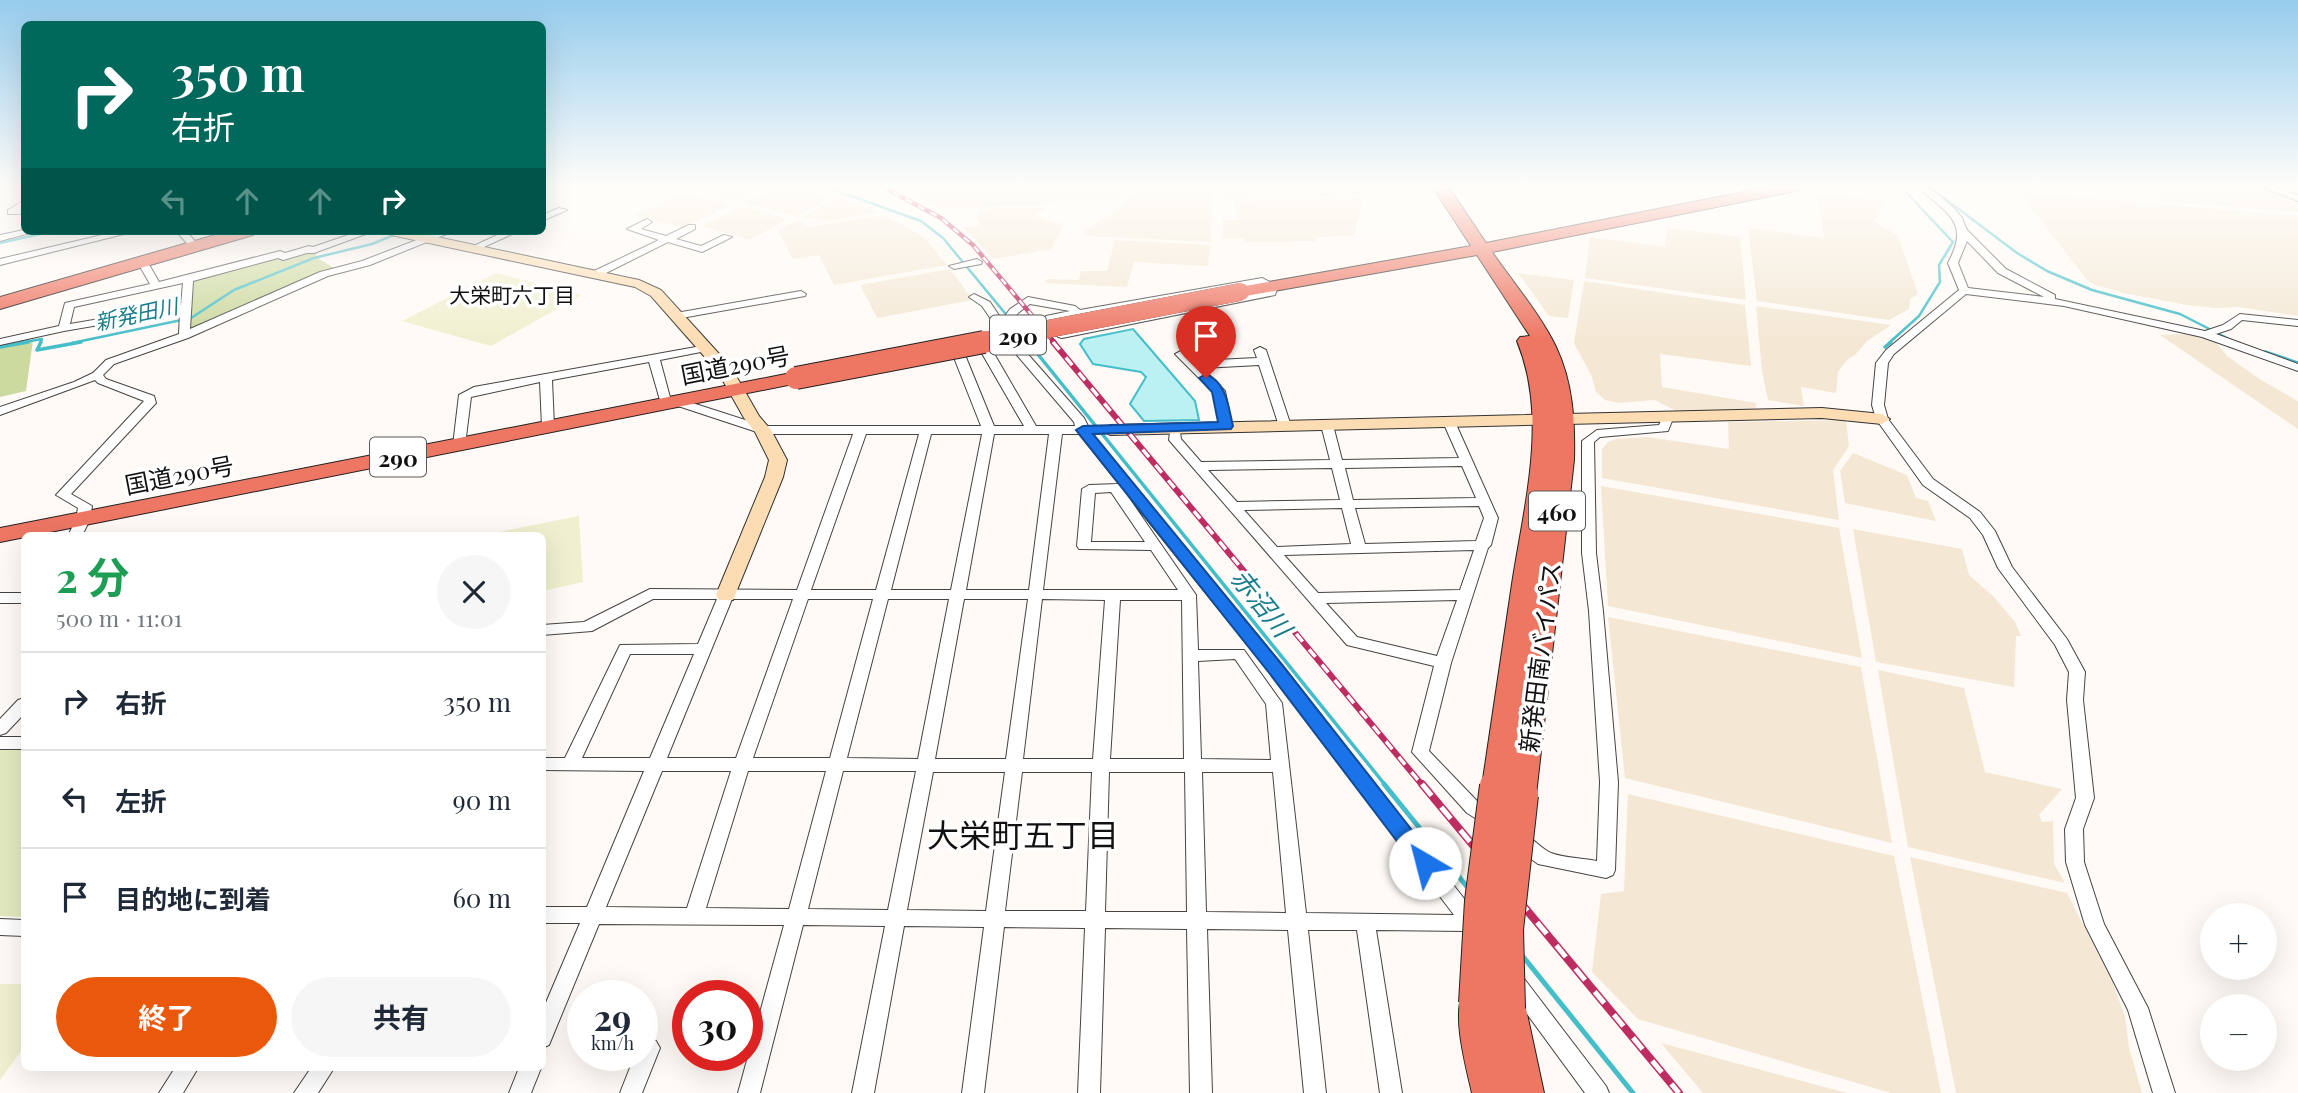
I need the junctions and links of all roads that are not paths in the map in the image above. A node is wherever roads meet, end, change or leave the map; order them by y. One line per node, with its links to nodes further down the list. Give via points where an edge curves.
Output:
1 (106, 237): 21 (street)
2 (186, 237): 18 (street)
3 (227, 237): 18 (highway)
4 (352, 237): 26 (street)
5 (414, 237): 17 (street)
6 (436, 237): 17 (street)
7 (500, 237): 19 (street)
8 (658, 237): 16 (street)
9 (669, 237): 16 (street)
10 (727, 237): 16 (street, via 702,249)
11 (1466, 237): 20 (highway)
12 (1468, 237): 20 (highway)
13 (1540, 237): 20 (highway, 国道290号)
14 (1961, 237): 29 (street, via 1953,263)
15 (1967, 237): 33 (street, via 2002,271)
16 (665, 239): 25 (street)
17 (427, 241): 19 (street); 42 (street, via 324,274)
18 (195, 247): 23 (highway)
19 (472, 249): 25 (street)
20 (1475, 250): 28 (highway, 国道290号 / 290); 59 (highway, 新発田南バイパス / 460, via 1546,346 1557,376)
21 (0, 262)
22 (977, 262): 24 (street)
23 (143, 263): 27 (street); 32 (highway)
24 (954, 267)
25 (596, 274): 37 (street, via 649,287)
26 (188, 279): 27 (street); 36 (street)
27 (150, 286): 35 (street); 39 (street, via 69,305)
28 (1273, 286): 34 (street, via 1262,281); 34 (street, via 1270,293 1062,335 1050,318); 54 (highway, 国道290号 / 290, bridge)
29 (1964, 291): 33 (street); 60 (street, via 1882,363 1878,405)
30 (801, 294): 37 (street)
31 (974, 297): 40 (street, via 986,304)
32 (0, 303)
33 (2064, 303): 41 (street)
34 (1084, 311): 40 (street, via 1028,300)
35 (143, 314): 36 (street); 39 (street)
36 (184, 316): 42 (street)
37 (676, 316): 45 (street)
38 (2298, 323): 41 (street, via 2240,317)
39 (64, 328): 43 (street)
40 (1001, 329): 44 (street, via 1025,326 1035,341); 54 (street, via 774,379)
41 (2205, 334): 51 (street)
42 (184, 337): 52 (street, via 110,362)
43 (0, 342)
44 (1014, 345): 46 (street); 72 (street)
45 (707, 348): 49 (street); 55 (street)
46 (986, 351): 48 (street); 71 (street)
47 (1181, 354): 50 (street)
48 (959, 355): 54 (street, via 788,388); 70 (street)
49 (654, 358): 53 (street); 56 (street)
50 (1192, 365): 64 (street, via 1219,391); 65 (street, via 1262,355)
51 (2298, 368)
52 (97, 375): 57 (street); 83 (street, via 150,399 150,403 62,495 85,506)
53 (546, 379): 63 (street); 75 (street, via 465,396)
54 (785, 381): 55 (highway, 国道290号 / 290)
55 (737, 390): 56 (highway, 国道290号 / 290); 67 (street)
56 (671, 403): 63 (highway, 国道290号 / 290); 67 (street)
57 (0, 411)
58 (1668, 416): 59 (street); 60 (street, via 1822,413); 105 (street, via 1664,428 1597,434 1588,441 1589,554 1609,782 1606,870 1545,859 1473,808 1420,752)
59 (1554, 419): 61 (street); 133 (highway, 新発田南バイパス / 460, bridge, via 1563,460 1509,791 1506,929)
60 (1882, 419): 153 (street, via 1928,482 1975,515 1990,534 2005,568 2062,643 2077,673 2075,700 2085,798 2074,829 2075,862 2095,925 2138,1008)
61 (1449, 422): 62 (street); 76 (street)
62 (1327, 425): 65 (street); 77 (street)
63 (548, 426): 75 (highway, 国道290号 / 290)
64 (1226, 426): 65 (street); 66 (street)
65 (1285, 426)
66 (1175, 428): 73 (street); 78 (street, via 1175,440)
67 (762, 430): 68 (street); 91 (street, via 778,460)
68 (861, 430): 69 (street); 92 (street)
69 (926, 430): 70 (street); 93 (street)
70 (989, 430): 71 (street); 94 (street)
71 (1032, 430): 74 (street)
72 (1083, 430): 73 (street); 74 (street); 79 (street)
73 (1110, 430)
74 (1056, 431): 95 (street)
75 (459, 445): 83 (highway, 国道290号 / 290)
76 (1468, 463): 77 (street); 80 (street)
77 (1337, 464): 78 (street); 81 (street)
78 (1198, 466): 82 (street)
79 (1121, 488): 88 (street); 88 (street, via 1088,489 1084,546); 130 (street, via 1277,670)
80 (1484, 502): 81 (street); 87 (street, via 1491,519)
81 (1347, 504): 82 (street); 89 (street)
82 (1233, 506): 90 (street)
83 (79, 527): 84 (highway, 国道290号 / 290)
84 (30, 532)
85 (21, 533): 86 (highway, 国道290号 / 290)
86 (0, 535)
87 (1483, 545): 89 (street); 98 (street)
88 (1155, 546): 97 (street)
89 (1359, 548): 90 (street)
90 (1272, 551): 101 (street)
91 (726, 595): 92 (street); 102 (street, via 650,594 587,627); 103 (street)
92 (804, 595): 93 (street); 113 (street)
93 (882, 595): 94 (street); 114 (street)
94 (957, 595): 95 (street); 115 (street)
95 (1037, 595): 96 (street); 116 (street)
96 (1113, 595): 97 (street); 117 (street)
97 (1189, 595): 104 (street)
98 (1465, 595): 101 (street); 105 (street)
99 (0, 598): 100 (street)
100 (21, 598)
101 (1314, 598): 105 (street, via 1352,641)
102 (546, 630)
103 (703, 649): 111 (street, via 625,649); 112 (street)
104 (1191, 656): 118 (street); 119 (street, via 1239,654 1274,703)
105 (1443, 663)
106 (21, 707): 107 (street)
107 (0, 729)
108 (0, 743): 109 (street)
109 (21, 743)
110 (546, 764): 111 (street)
111 (570, 764): 112 (street)
112 (656, 764): 113 (street); 121 (street)
113 (742, 764): 114 (street); 122 (street)
114 (837, 765): 115 (street); 123 (street)
115 (924, 765): 116 (street); 124 (street)
116 (1014, 765): 117 (street); 125 (street)
117 (1101, 766): 118 (street); 126 (street)
118 (1194, 766): 119 (street); 127 (street)
119 (1281, 766): 128 (street)
120 (546, 915): 121 (street)
121 (593, 916): 122 (street); 134 (street)
122 (694, 917): 123 (street)
123 (797, 917): 124 (street); 143 (street)
124 (896, 917): 125 (street); 144 (street)
125 (993, 918): 126 (street); 145 (street)
126 (1097, 919): 127 (street); 146 (street)
127 (1198, 920): 128 (street); 147 (street)
128 (1298, 921): 129 (street); 148 (street)
129 (1366, 922): 130 (street); 149 (street)
130 (1471, 923): 152 (street)
131 (0, 927): 132 (street)
132 (21, 928)
133 (1492, 1006): 150 (highway, 460, via 1483,1059); 151 (highway, 460)
134 (546, 1028)
135 (185, 1071): 139 (street)
136 (321, 1071): 140 (street)
137 (529, 1071): 141 (street)
138 (640, 1071): 142 (street)
139 (170, 1093)
140 (305, 1093)
141 (520, 1093)
142 (631, 1093)
143 (750, 1093)
144 (863, 1093)
145 (973, 1093)
146 (1089, 1093)
147 (1201, 1093)
148 (1315, 1093)
149 (1391, 1093)
150 (1491, 1093)
151 (1525, 1093)
152 (1598, 1093)
153 (2164, 1093)

